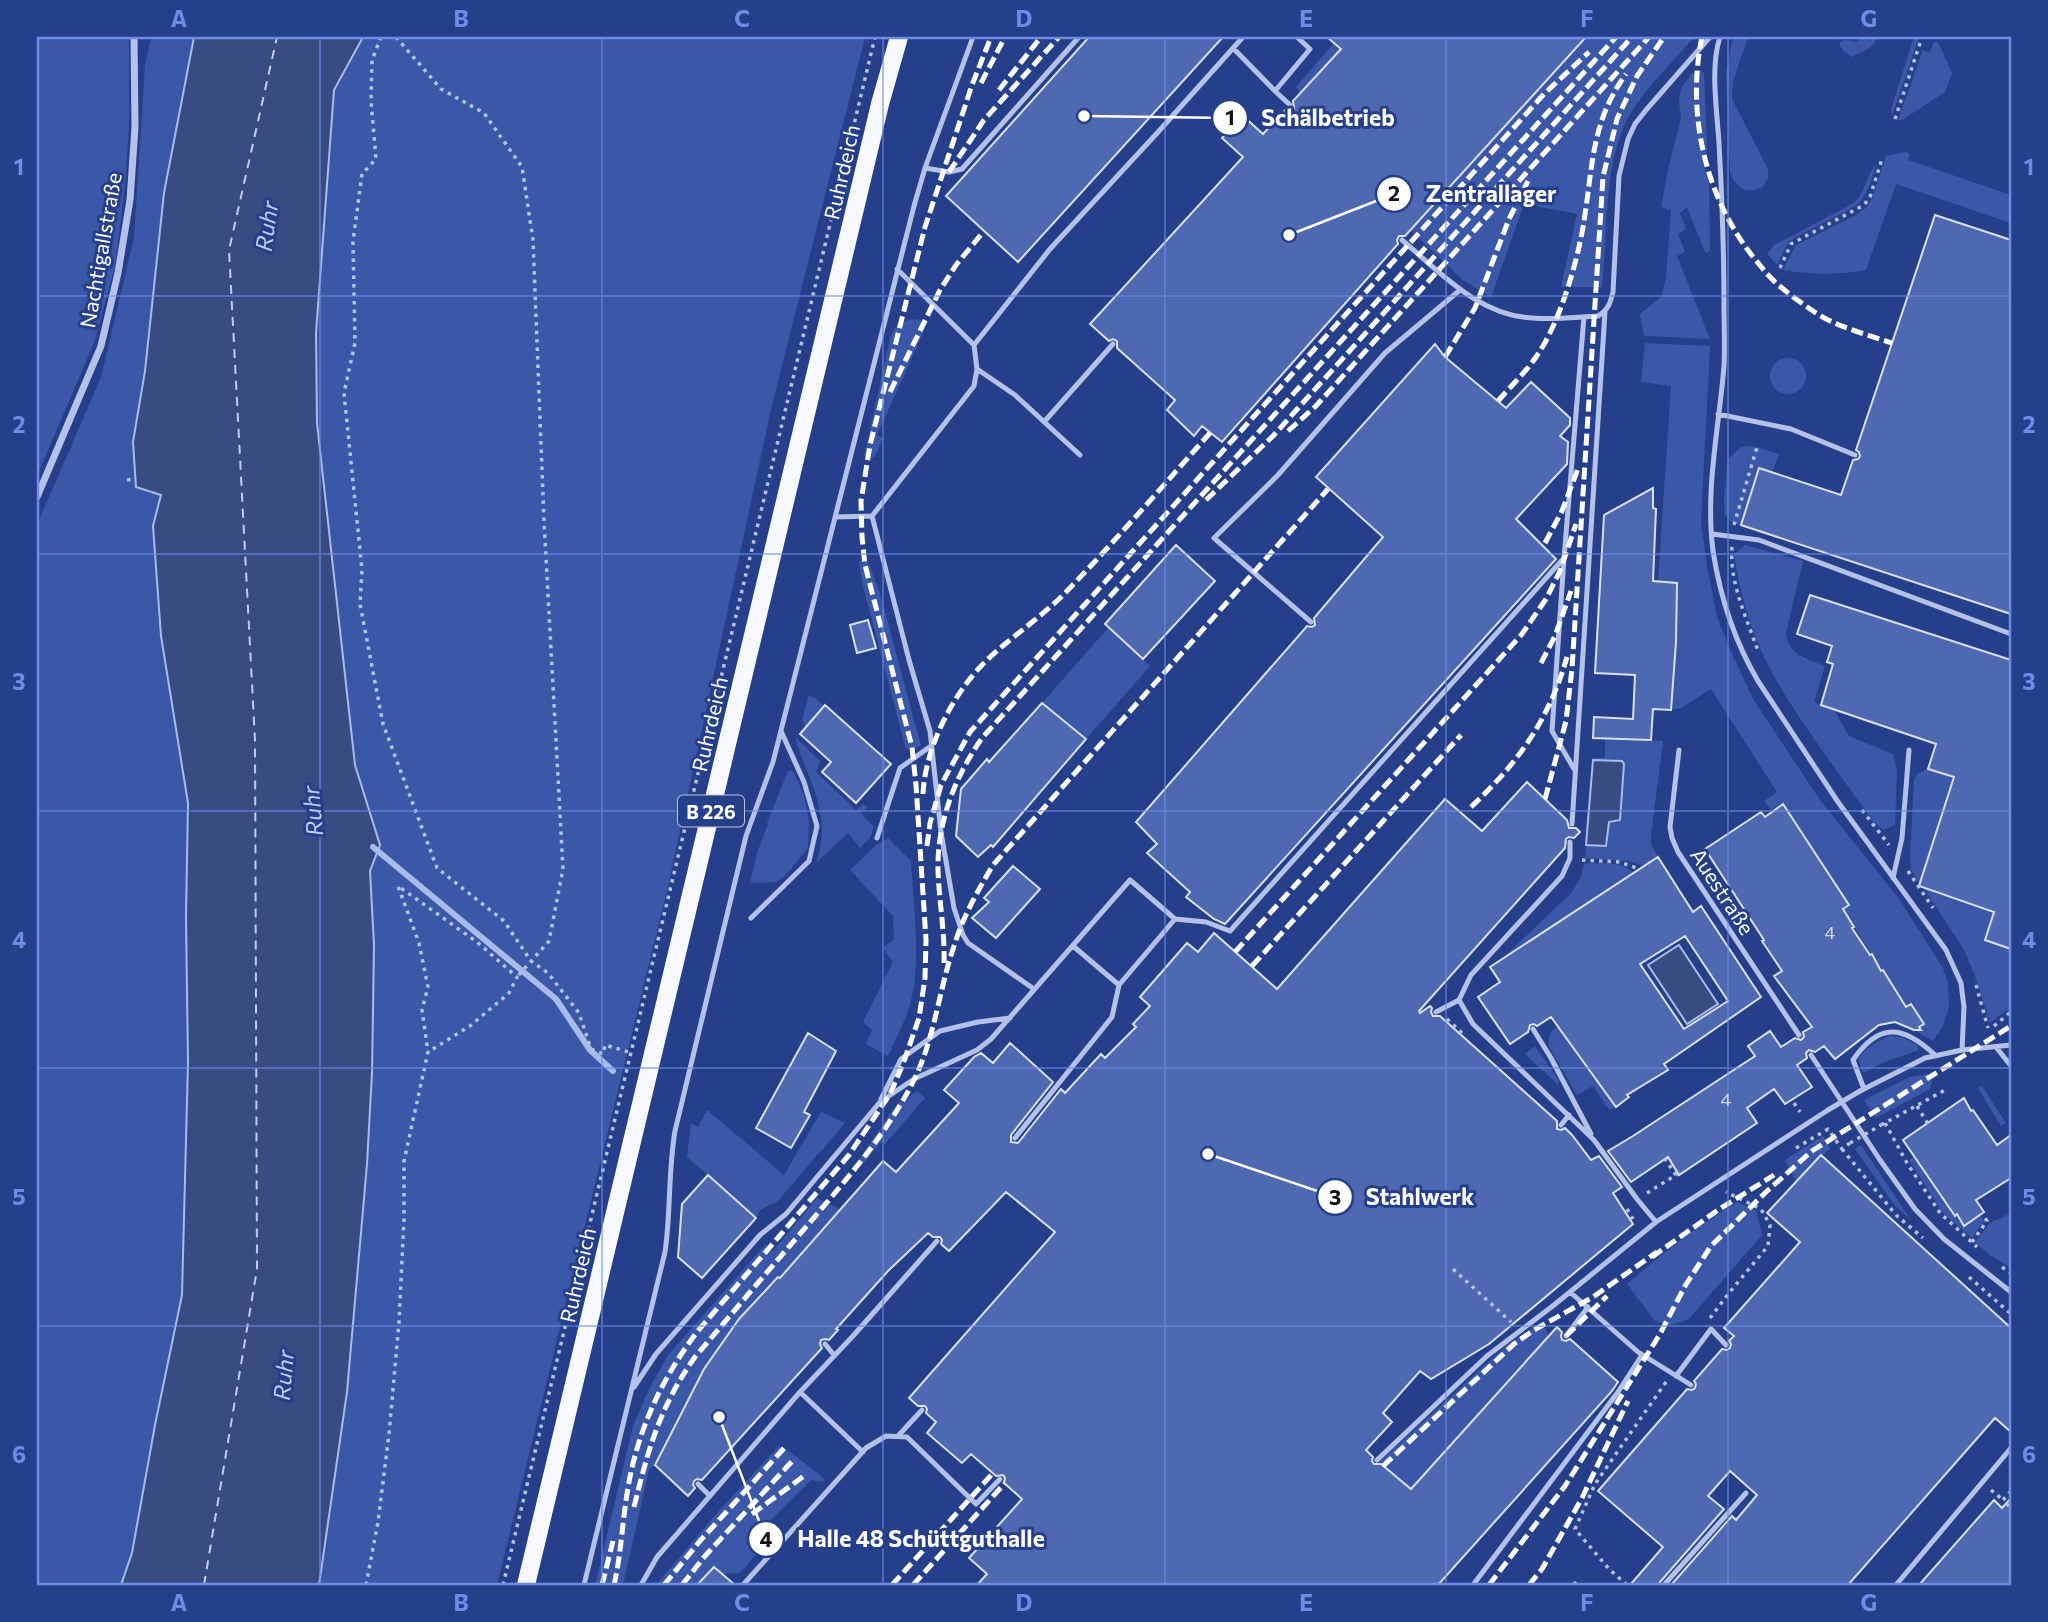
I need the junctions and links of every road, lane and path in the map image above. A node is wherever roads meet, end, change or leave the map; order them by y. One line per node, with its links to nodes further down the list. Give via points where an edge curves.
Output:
1 (134, 37): 35 (street, Nachtigallstraße, via 135,127 118,273 101,346)
2 (381, 37): 61 (path, via 372,60 376,159 362,174 354,228 355,343 344,393 362,570 360,604 383,724 437,868 504,921)
3 (396, 37): 61 (path, via 441,89 484,113 522,167 533,240 563,869 549,941)
4 (875, 37): 80 (path, Ruhrdeich / B 226)
5 (899, 37): 135 (main road, Ruhrdeich / B 226)
6 (973, 37): 18 (lane)
7 (1079, 37): 18 (lane, via 962,169)
8 (1243, 37): 13 (lane)
9 (1297, 37): 14 (lane, via 1310,49)
10 (1710, 37): 23 (lane, via 1634,124 1628,139 1619,176 1612,292)
11 (1720, 37): 28 (lane, via 1715,69 1724,363)
12 (1922, 37): 16 (path)
13 (1233, 48): 14 (lane); 26 (lane, via 1051,249)
14 (1275, 91): 15 (lane)
15 (1290, 105)
16 (1895, 119)
17 (1882, 159): 21 (path, via 1864,205 1791,244)
18 (925, 168): 20 (lane)
19 (1402, 240): 22 (lane)
20 (897, 268): 26 (lane); 37 (lane)
21 (1780, 268)
22 (1460, 290): 24 (lane, via 1515,316); 41 (lane, via 1385,353 1278,475 1214,538)
23 (1605, 312): 24 (lane); 48 (lane)
24 (1584, 317): 40 (lane)
25 (1112, 344): 29 (lane)
26 (974, 345): 27 (lane)
27 (977, 369): 29 (lane); 36 (lane, via 974,386)
28 (1718, 414): 32 (lane, via 1791,429); 38 (lane)
29 (1044, 422): 31 (lane)
30 (1757, 447): 39 (path)
31 (1080, 455)
32 (1855, 455)
33 (135, 479): 34 (path)
34 (127, 480)
35 (37, 497)
36 (872, 516): 37 (lane); 45 (lane)
37 (835, 517): 44 (lane)
38 (1712, 534): 39 (lane); 56 (lane, via 1720,582 1746,661)
39 (1733, 537): 42 (lane, via 1759,540); 43 (path, via 1740,601)
40 (1564, 558): 48 (lane, via 1552,731); 59 (lane, via 1230,931 1206,922)
41 (1311, 622)
42 (2011, 634)
43 (1760, 656)
44 (781, 731): 58 (lane, via 804,782 817,827 809,861); 121 (lane, via 746,836 675,1131 666,1244)
45 (931, 746): 51 (lane, via 900,768); 65 (lane, via 941,832 960,928 968,943)
46 (1679, 750): 74 (lane, Auestraße, via 1672,838)
47 (1909, 750): 53 (lane)
48 (1576, 771): 50 (lane)
49 (1856, 803): 53 (path)
50 (1572, 824)
51 (877, 838)
52 (1570, 842): 54 (lane)
53 (1898, 856): 56 (lane); 57 (path)
54 (1570, 858): 55 (path, via 1620,862); 66 (lane, via 1562,876 1471,975)
55 (1639, 869)
56 (1893, 877): 78 (lane, via 1955,966 1964,1007)
57 (1937, 913)
58 (751, 918)
59 (1175, 919): 60 (lane, via 1130,880); 64 (lane)
60 (1073, 946): 64 (lane); 65 (lane)
61 (531, 961): 62 (path); 80 (path, via 548,973 579,1013 591,1049 603,1054 606,1045)
62 (519, 976): 79 (path, via 509,993 470,1027); 79 (path, via 398,886 419,943 428,988 422,1010)
63 (1973, 976): 72 (path)
64 (1119, 985): 94 (lane, via 1112,1017)
65 (1034, 989): 69 (lane)
66 (1459, 1000): 67 (lane); 89 (lane, via 1473,1024)
67 (1436, 1012)
68 (2011, 1012): 71 (path)
69 (1010, 1018): 86 (lane, via 977,1050 914,1079); 86 (lane, via 940,1031 901,1059)
70 (1445, 1020): 75 (path)
71 (1994, 1026)
72 (1988, 1028)
73 (1533, 1029): 95 (lane)
74 (1799, 1035)
75 (1465, 1036)
76 (2011, 1045): 77 (lane)
77 (1996, 1047): 78 (lane); 83 (lane)
78 (1962, 1050): 82 (lane)
79 (428, 1052): 133 (path, via 404,1161 399,1322 389,1434)
80 (632, 1053): 134 (path, Ruhrdeich / B 226)
81 (1811, 1055): 110 (lane, via 1915,1209 1944,1240)
82 (1935, 1055): 85 (lane); 85 (lane, via 1906,1034 1878,1033 1853,1060)
83 (2011, 1066)
84 (1947, 1089): 88 (path)
85 (1862, 1090): 102 (lane, bridge)
86 (880, 1102): 121 (lane, via 786,1214 760,1235 656,1354)
87 (1794, 1103): 90 (path)
88 (1917, 1106): 91 (path); 92 (path)
89 (1569, 1115): 93 (lane); 95 (lane)
90 (1802, 1115)
91 (1883, 1124): 96 (path, bridge, via 1842,1149 1828,1129); 104 (path, via 1940,1213)
92 (1927, 1124)
93 (1561, 1125)
94 (1016, 1138)
95 (1594, 1140): 102 (lane)
96 (1795, 1149)
97 (1665, 1159): 98 (path, via 1676,1175)
98 (1645, 1195)
99 (1625, 1207): 101 (path)
100 (1982, 1213): 104 (path, via 1987,1222)
101 (1633, 1219)
102 (1656, 1222): 109 (lane)
103 (937, 1241): 117 (lane)
104 (1972, 1242): 105 (path)
105 (1980, 1250)
106 (2000, 1265): 108 (path)
107 (1453, 1269): 112 (path)
108 (2011, 1273)
109 (1570, 1292): 111 (lane); 126 (lane, via 1486,1356)
110 (2011, 1292)
111 (1588, 1307): 113 (lane); 116 (lane)
112 (1514, 1324)
113 (1566, 1336)
114 (825, 1345): 117 (lane)
115 (1726, 1345): 118 (lane, via 1711,1329)
116 (1642, 1355): 118 (lane); 139 (lane)
117 (834, 1356): 120 (lane)
118 (1676, 1376): 119 (lane)
119 (1691, 1385)
120 (800, 1392): 125 (lane); 131 (lane)
121 (631, 1393): 136 (lane)
122 (922, 1410): 123 (lane)
123 (898, 1436): 125 (lane, via 886,1436); 127 (lane, via 907,1437 976,1504)
124 (2011, 1448): 141 (lane)
125 (863, 1452): 138 (lane)
126 (1377, 1460)
127 (999, 1479)
128 (698, 1484): 131 (lane)
129 (2011, 1491): 132 (path, via 2003,1500)
130 (1746, 1493): 140 (lane)
131 (710, 1496): 137 (lane, via 657,1557)
132 (2011, 1508)
133 (366, 1585)
134 (503, 1585)
135 (526, 1585)
136 (584, 1585)
137 (641, 1585)
138 (743, 1585)
139 (1473, 1585)
140 (1664, 1585)
141 (1896, 1585)

